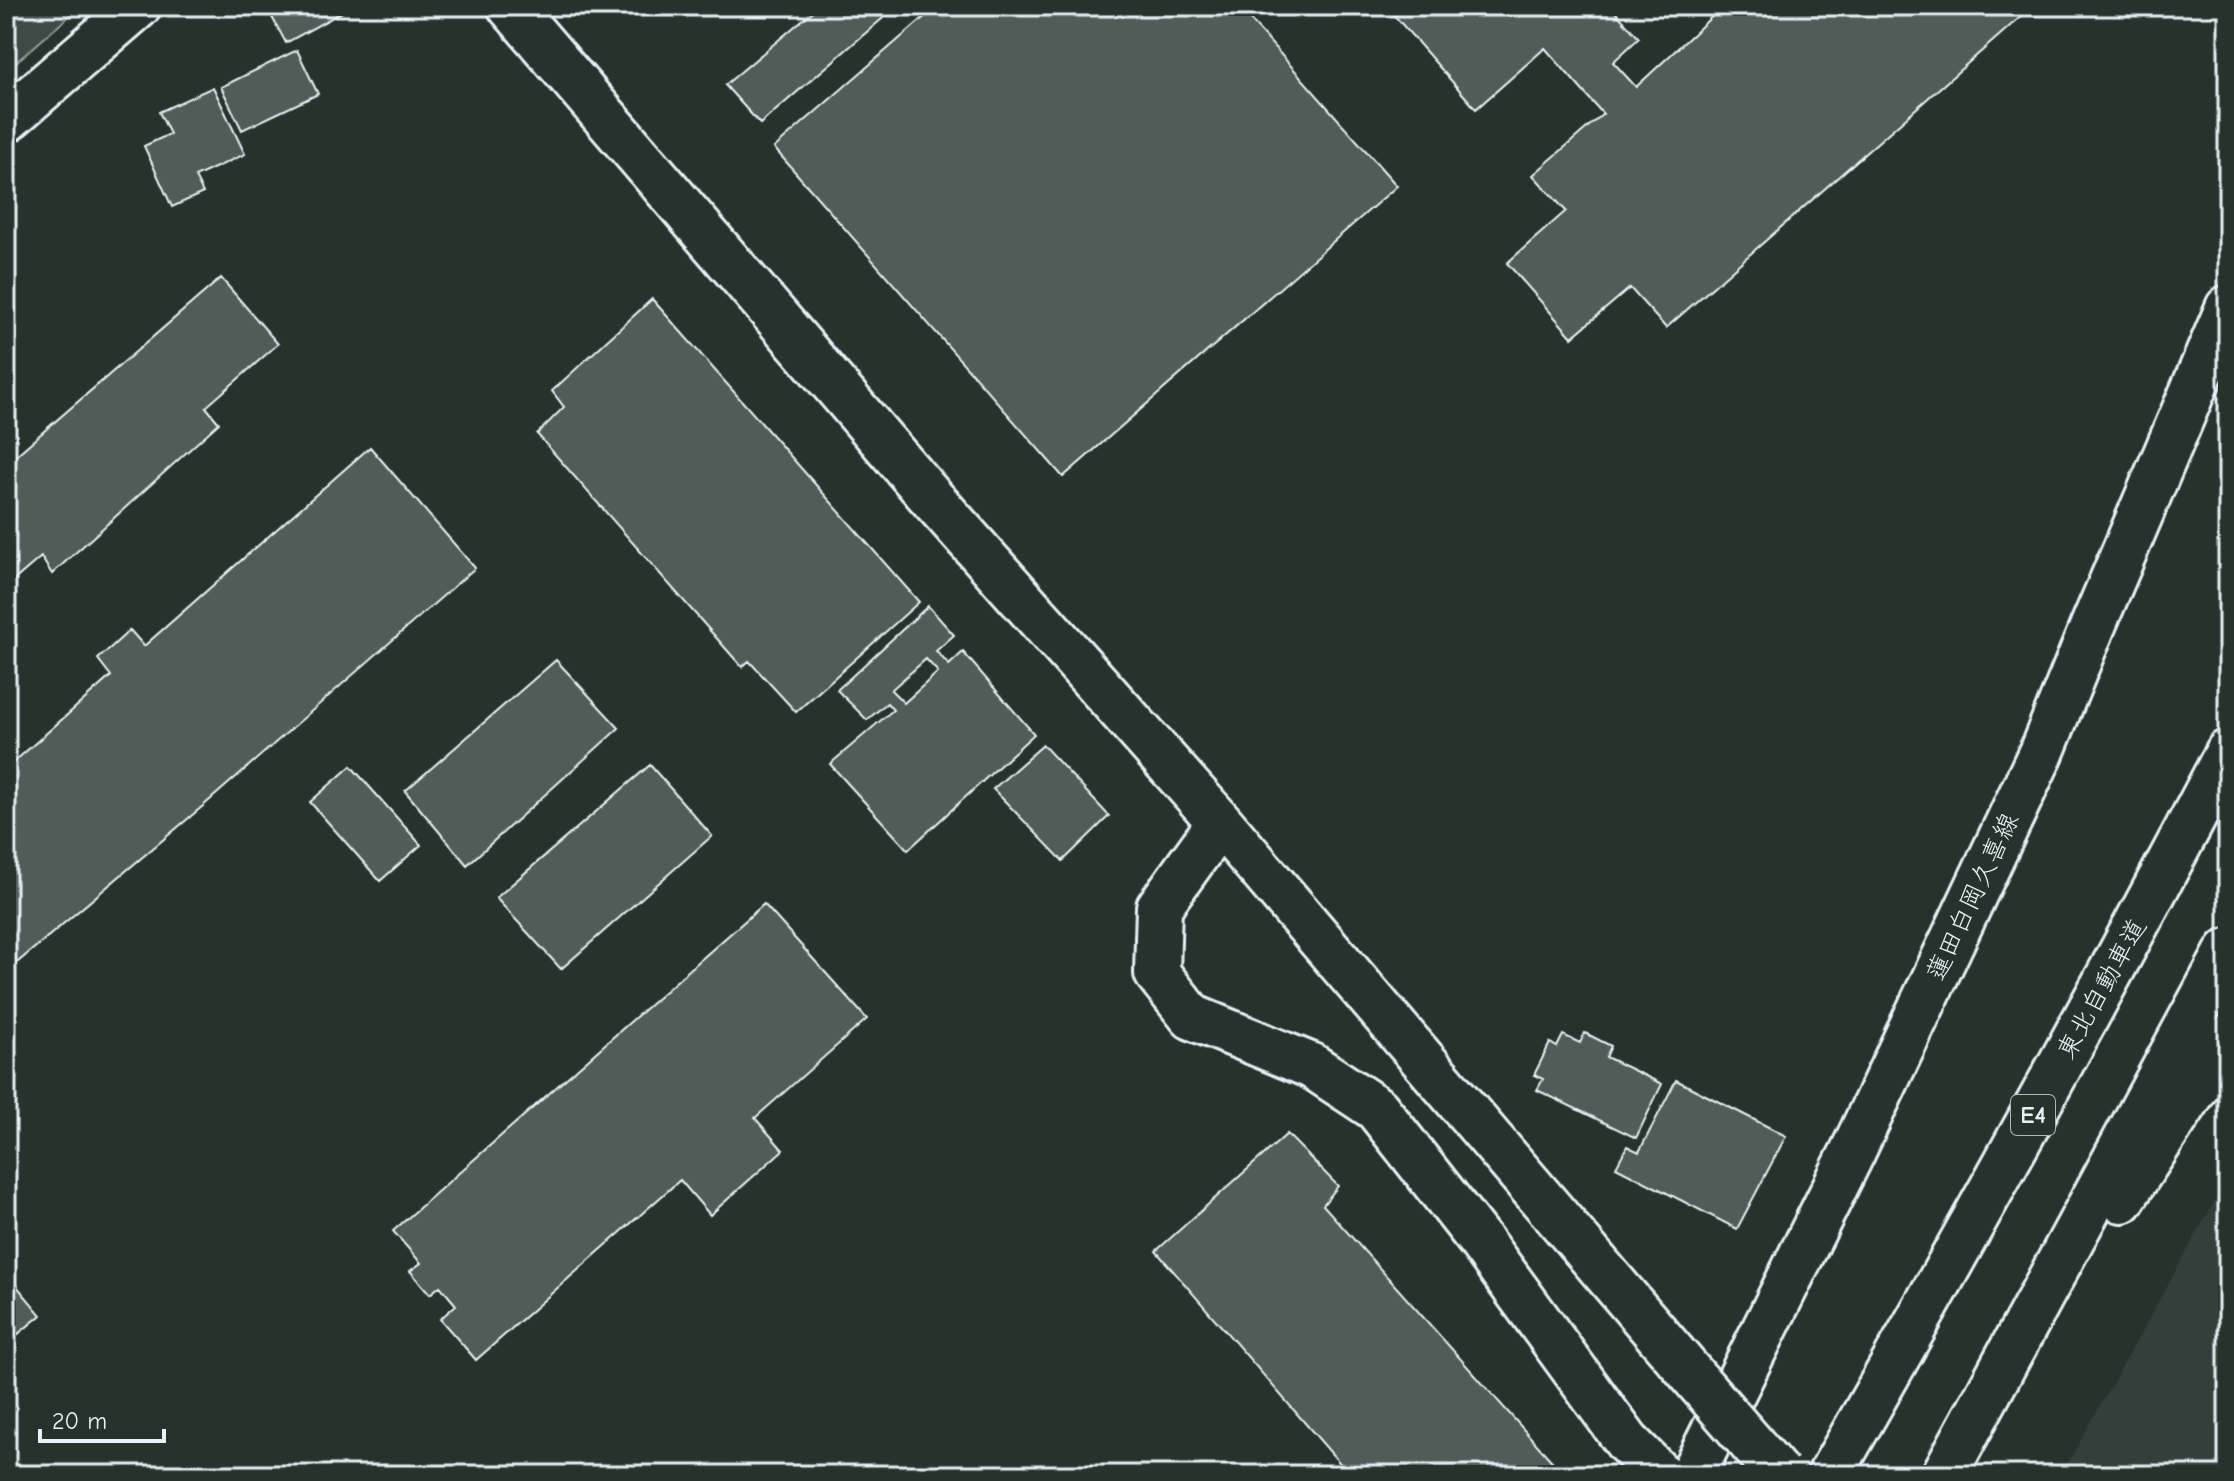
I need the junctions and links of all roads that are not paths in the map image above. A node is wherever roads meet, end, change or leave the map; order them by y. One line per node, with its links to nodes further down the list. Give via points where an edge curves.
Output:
1 (138, 6): 3 (main road)
2 (510, 6): 6 (main road, via 929,495)
3 (6, 120)
4 (2228, 308): 11 (main road, 蓮田白岡久喜線, via 2041,753)
5 (2228, 752): 13 (main road, 東北自動車道 / E4, via 1980,1212)
6 (1220, 822): 10 (main road, via 1159,907 1157,973 1192,1017 1312,1066 1377,1109 1627,1442); 12 (main road, bridge)
7 (2228, 951): 9 (main road)
8 (2228, 1038): 9 (main road, via 2107,1223)
9 (2012, 1346): 14 (main road)
10 (1660, 1475)
11 (1692, 1475)
12 (1779, 1475)
13 (1830, 1475)
14 (1944, 1475)

